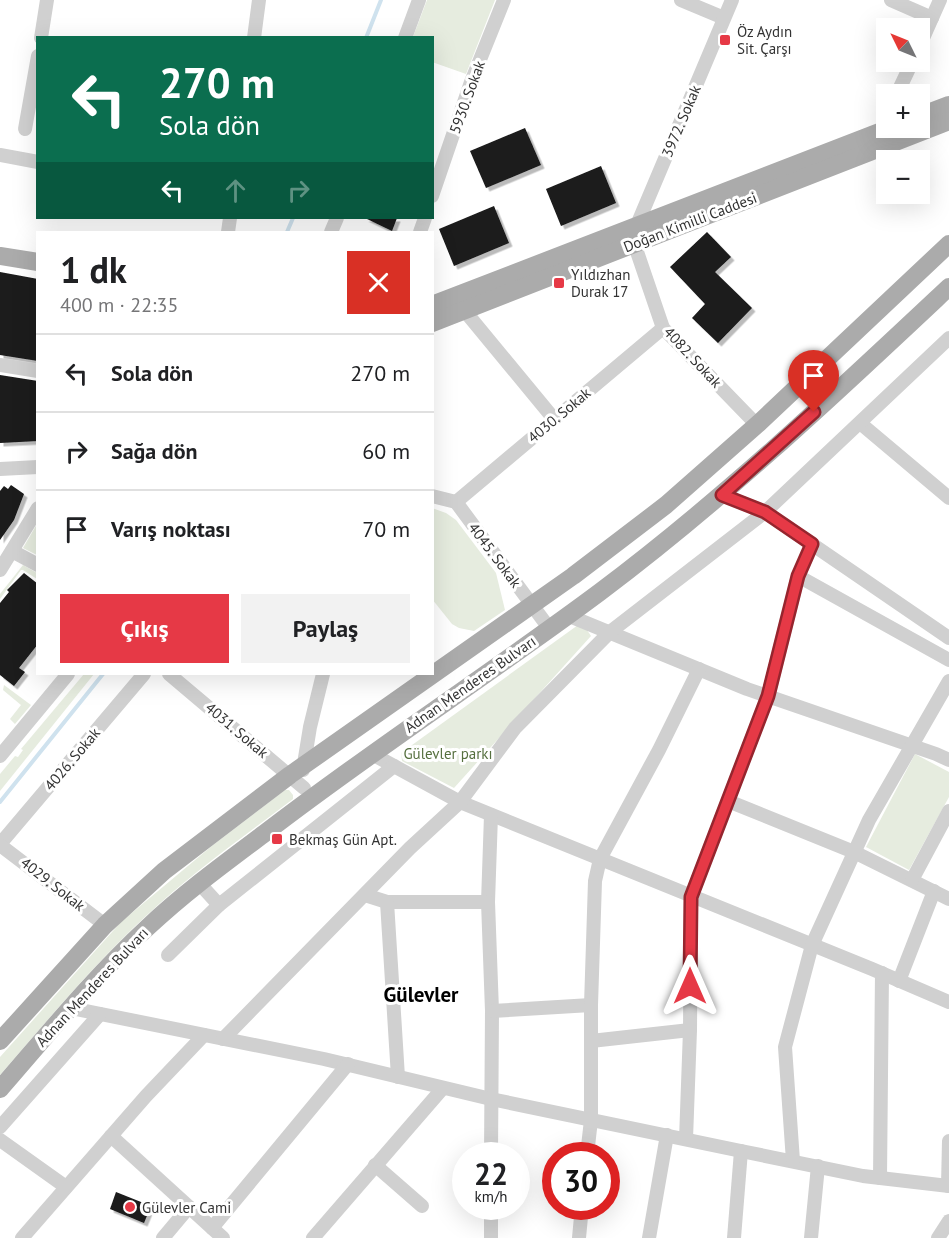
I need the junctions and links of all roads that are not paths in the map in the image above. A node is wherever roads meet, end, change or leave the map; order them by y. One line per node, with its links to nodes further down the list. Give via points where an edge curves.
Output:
1 (47, 0): 12 (street)
2 (259, 0): 13 (street)
3 (419, 0): 14 (street)
4 (504, 0): 25 (street, 5930. Sokak)
5 (681, 0): 9 (street)
6 (732, 0): 9 (street, 3972. Sokak)
7 (891, 0): 10 (street)
8 (940, 0): 10 (street)
9 (724, 18): 26 (street, 3972. Sokak)
10 (932, 18): 11 (street)
11 (930, 22)
12 (41, 36)
13 (254, 36)
14 (406, 36)
15 (36, 67): 20 (street)
16 (949, 105): 17 (main road)
17 (930, 112)
18 (949, 121): 19 (main road, Doğan Kimilli Caddesi)
19 (930, 124)
20 (25, 129)
21 (876, 134): 26 (main road, Doğan Kimilli Caddesi)
22 (876, 135): 27 (main road, Doğan Kimilli Caddesi)
23 (0, 155): 24 (street)
24 (36, 162)
25 (434, 190)
26 (637, 225): 27 (street, 3972. Sokak); 32 (main road, Doğan Kimilli Caddesi)
27 (634, 244): 33 (main road, Doğan Kimilli Caddesi); 35 (street, 4082. Sokak)
28 (949, 244): 41 (main road, Adnan Menderes Bulvarı)
29 (0, 256): 30 (main road)
30 (36, 262)
31 (949, 287): 44 (main road, Adnan Menderes Bulvarı)
32 (434, 304)
33 (464, 310): 34 (main road, Doğan Kimilli Caddesi); 39 (street)
34 (434, 322)
35 (663, 328): 39 (street, 4030. Sokak); 41 (street, 4082. Sokak)
36 (949, 338): 40 (street)
37 (0, 365): 38 (street)
38 (36, 371)
39 (554, 419): 47 (street, 4030. Sokak)
40 (860, 423): 46 (street); 49 (street)
41 (757, 425): 55 (main road, Adnan Menderes Bulvarı, via 666,505)
42 (36, 467): 43 (street)
43 (0, 470)
44 (722, 495): 49 (street); 56 (main road, Adnan Menderes Bulvarı)
45 (434, 496): 47 (street)
46 (949, 498)
47 (456, 502): 55 (street, 4045. Sokak)
48 (36, 511): 51 (street)
49 (765, 512): 50 (street); 58 (street)
50 (812, 544): 54 (street); 59 (street)
51 (12, 551): 52 (street); 53 (street)
52 (36, 564)
53 (0, 570)
54 (798, 576): 60 (street); 69 (street)
55 (532, 604): 57 (street, 4045. Sokak); 62 (main road, Adnan Menderes Bulvarı)
56 (567, 615): 57 (main road, Adnan Menderes Bulvarı); 58 (street)
57 (549, 628): 71 (main road, Adnan Menderes Bulvarı)
58 (610, 632): 61 (street); 78 (street, via 515,728)
59 (949, 638)
60 (949, 660)
61 (699, 669): 69 (street); 83 (street)
62 (434, 673)
63 (67, 675): 72 (street)
64 (143, 675): 81 (street, 4026. Sokak)
65 (170, 675): 75 (street, 4031. Sokak)
66 (323, 675): 75 (street)
67 (431, 675): 75 (main road, Adnan Menderes Bulvarı)
68 (949, 681): 70 (street)
69 (768, 696): 70 (street); 77 (street)
70 (912, 746): 73 (street); 82 (street, via 868,820)
71 (372, 754): 74 (street); 76 (main road, Adnan Menderes Bulvarı)
72 (0, 756)
73 (949, 760)
74 (394, 766): 78 (street); 92 (street)
75 (297, 770): 76 (street); 93 (main road, Adnan Menderes Bulvarı, via 189,852)
76 (305, 795): 85 (main road, Adnan Menderes Bulvarı)
77 (728, 801): 82 (street); 88 (street)
78 (460, 802): 80 (street); 87 (street)
79 (949, 811): 84 (street)
80 (491, 815): 83 (street); 91 (street)
81 (0, 845): 93 (street, 4029. Sokak)
82 (854, 852): 84 (street); 94 (street)
83 (600, 859): 88 (street); 99 (street, via 595,881)
84 (912, 880): 86 (street)
85 (199, 883): 92 (street); 100 (main road, Adnan Menderes Bulvarı, via 141,933)
86 (934, 891): 89 (street); 97 (street)
87 (365, 895): 90 (street); 105 (street)
88 (691, 897): 94 (street); 103 (street)
89 (949, 898)
90 (387, 902): 91 (street); 109 (street)
91 (488, 902): 101 (street)
92 (219, 905): 95 (street)
93 (105, 925): 106 (main road, Adnan Menderes Bulvarı)
94 (812, 945): 96 (street); 123 (street, via 785,1047)
95 (168, 955)
96 (882, 973): 97 (street); 126 (street)
97 (899, 981): 98 (street)
98 (949, 1002)
99 (591, 1005): 101 (street); 107 (street)
100 (71, 1008): 102 (street); 111 (main road, Adnan Menderes Bulvarı)
101 (492, 1011): 112 (street)
102 (100, 1014): 104 (street); 114 (street)
103 (690, 1030): 107 (street); 117 (street)
104 (204, 1035): 105 (street); 116 (street)
105 (223, 1039): 108 (street)
106 (0, 1041)
107 (591, 1041): 113 (street)
108 (348, 1064): 109 (street); 134 (street)
109 (398, 1077): 110 (street)
110 (443, 1088): 112 (street); 124 (street)
111 (0, 1089)
112 (491, 1099): 113 (street); 120 (street)
113 (591, 1120): 115 (street); 121 (street)
114 (0, 1127)
115 (667, 1135): 117 (street); 141 (street)
116 (111, 1136): 128 (street); 130 (street)
117 (686, 1139): 122 (street)
118 (0, 1140): 128 (street)
119 (949, 1141): 127 (street)
120 (491, 1142)
121 (588, 1142)
122 (741, 1151): 123 (street); 142 (street)
123 (794, 1161): 125 (street)
124 (375, 1165): 129 (street); 138 (street)
125 (818, 1166): 126 (street); 143 (street)
126 (880, 1178): 127 (street)
127 (949, 1186)
128 (66, 1187): 135 (street)
129 (422, 1206)
130 (189, 1207): 134 (street); 136 (street)
131 (491, 1220): 139 (street)
132 (581, 1220): 140 (street)
133 (949, 1221): 144 (street)
134 (212, 1228): 137 (street)
135 (22, 1238)
136 (163, 1238)
137 (223, 1238)
138 (312, 1238)
139 (491, 1238)
140 (579, 1238)
141 (649, 1238)
142 (734, 1238)
143 (811, 1238)
144 (938, 1238)

